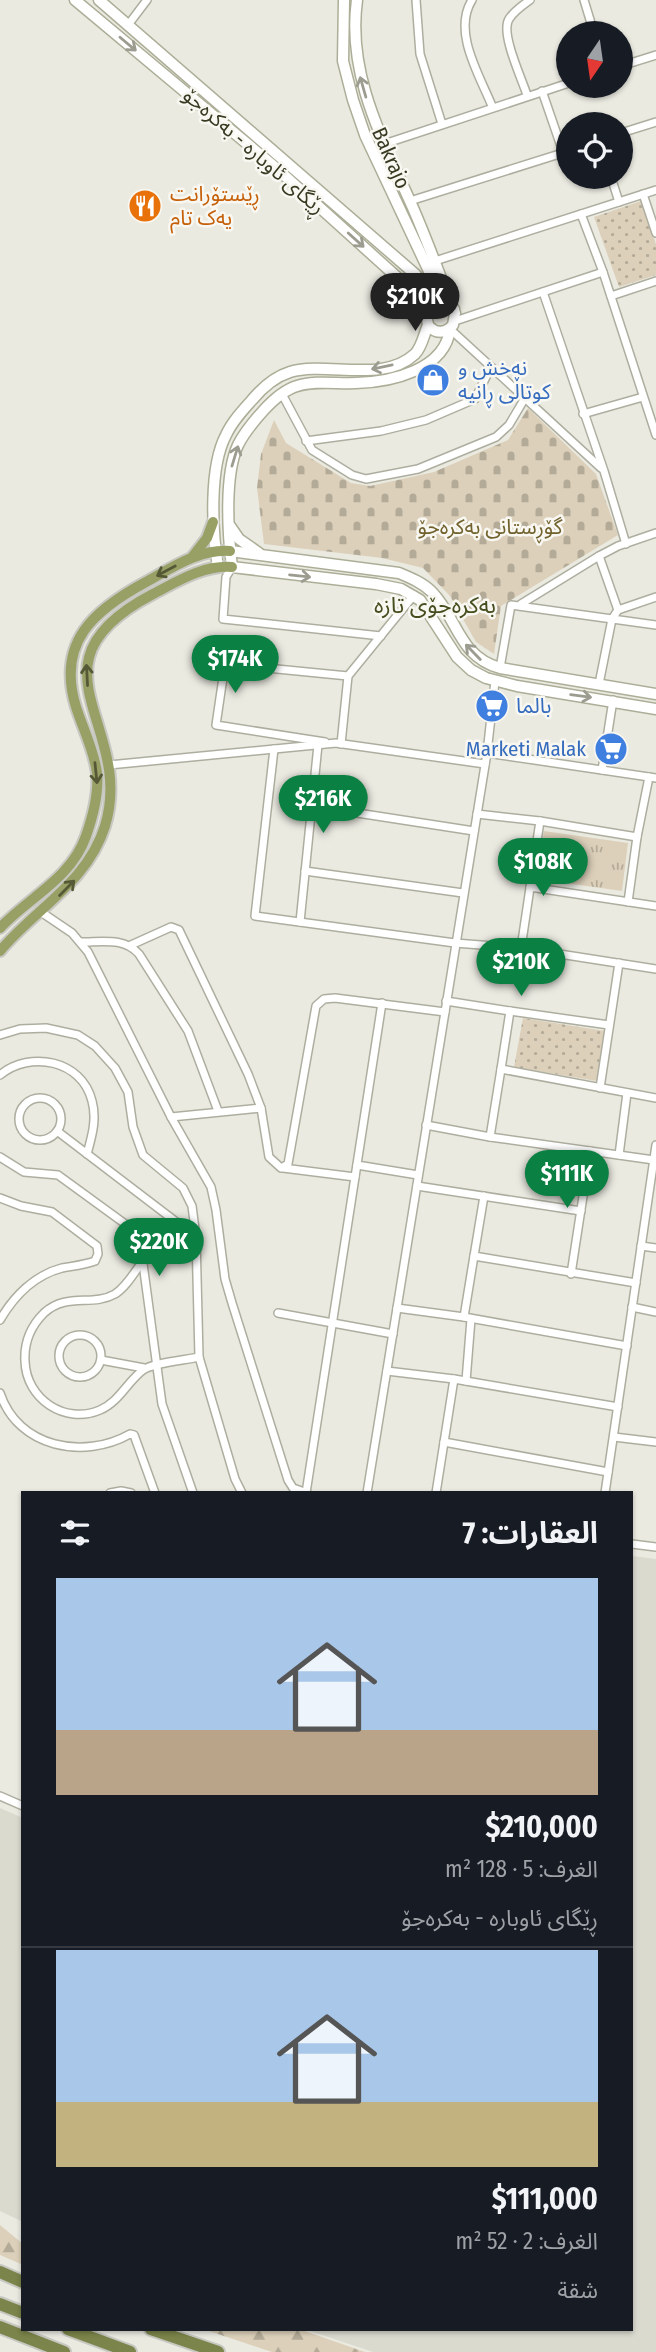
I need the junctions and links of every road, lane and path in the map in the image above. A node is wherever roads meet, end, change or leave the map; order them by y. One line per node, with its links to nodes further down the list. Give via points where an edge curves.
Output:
1 (75, 0): 18 (main road, ڕێگای ئاوبارە - بەکرەجۆ, one-way to 18)
2 (99, 0): 11 (main road, ڕێگای ئاوبارە - بەکرەجۆ)
3 (147, 0): 11 (street)
4 (344, 0): 21 (main road, via 343,61)
5 (356, 0): 20 (main road, Bakrajo, one-way to 5, via 356,59)
6 (416, 0): 23 (street, via 419,54)
7 (472, 0): 19 (street, via 466,13 467,38)
8 (530, 0): 17 (street, via 506,26)
9 (583, 0): 10 (street)
10 (590, 21)
11 (128, 25): 15 (main road, ڕێگای ئاوبارە - بەکرەجۆ)
12 (656, 55): 13 (street)
13 (634, 62)
14 (556, 87): 16 (street)
15 (202, 89): 18 (main road); 40 (main road, ڕێگای ئاوبارە - بەکرەجۆ, via 415,274)
16 (542, 91): 17 (street); 24 (street)
17 (527, 95): 19 (street)
18 (192, 98): 40 (main road, ڕێگای ئاوبارە - بەکرەجۆ, one-way to 40)
19 (492, 106): 23 (street)
20 (371, 111): 21 (main road); 26 (main road, Bakrajo)
21 (359, 117): 40 (main road)
22 (656, 122): 25 (street)
23 (442, 124): 26 (street)
24 (556, 126)
25 (633, 129)
26 (384, 144): 31 (main road, Bakrajo)
27 (556, 154): 31 (street)
28 (615, 189): 32 (street)
29 (656, 190): 30 (street)
30 (643, 194): 32 (street); 34 (street)
31 (410, 201): 35 (main road, Bakrajo)
32 (619, 202): 33 (street)
33 (581, 214): 35 (street); 36 (street)
34 (656, 233)
35 (435, 261): 41 (main road, Bakrajo)
36 (603, 272): 38 (street); 39 (street)
37 (656, 281): 39 (street)
38 (542, 292): 43 (street); 48 (street)
39 (611, 296): 46 (street)
40 (437, 303): 41 (main road); 42 (main road, via 426,313)
41 (454, 309): 43 (main road)
42 (428, 325): 43 (main road, via 438,332); 52 (main road, one-way to 52, via 417,352 394,364 367,370 295,371 264,387 222,443)
43 (453, 325): 44 (street); 45 (main road, via 437,358 414,370 368,383 306,384)
44 (491, 367): 47 (street); 50 (street, via 475,398 426,420)
45 (282, 394): 50 (street); 53 (main road, one-way to 45, via 231,470 239,444 259,415)
46 (643, 397): 48 (street); 49 (street)
47 (525, 398): 50 (street, via 496,437 408,472 357,477 318,456); 51 (street)
48 (583, 414): 51 (street)
49 (655, 430)
50 (306, 441)
51 (604, 471): 55 (street)
52 (213, 522): 56 (main road); 60 (main road)
53 (229, 523): 57 (main road); 59 (main road, via 244,544)
54 (656, 533): 55 (street)
55 (626, 544): 58 (street)
56 (215, 551): 57 (main road); 60 (main road); 61 (main road)
57 (230, 551): 59 (main road); 62 (main road)
58 (599, 556): 66 (street); 67 (street)
59 (265, 557): 63 (main road); 71 (main road, one-way to 59, via 472,653 435,595 408,576)
60 (191, 558): 90 (main road, one-way to 90, via 106,607 82,633 73,651 73,693 96,772 96,799)
61 (218, 567): 62 (main road); 83 (main road, one-way to 61, via 87,680 93,642 128,608 189,576)
62 (229, 572): 63 (main road); 70 (street, via 223,619)
63 (265, 572): 64 (main road, one-way to 64, via 376,584)
64 (414, 595): 70 (street); 73 (main road, via 457,657 478,675)
65 (656, 597): 67 (street)
66 (520, 604): 68 (street); 71 (street, via 510,605 508,610)
67 (618, 610): 68 (street)
68 (612, 619): 69 (street); 74 (street)
69 (656, 625)
70 (381, 636): 72 (street)
71 (500, 668): 74 (main road)
72 (348, 676): 78 (street); 78 (street, via 225,664 216,725)
73 (495, 681): 76 (main road, one-way to 76); 81 (street)
74 (599, 684): 75 (main road)
75 (656, 694)
76 (613, 701): 77 (main road); 84 (street)
77 (656, 709)
78 (339, 744): 79 (street); 82 (street)
79 (318, 745): 80 (street); 86 (street)
80 (274, 749): 83 (street); 99 (street, via 255,916)
81 (487, 753): 82 (street); 84 (street)
82 (485, 764): 87 (street)
83 (109, 765): 92 (main road, via 109,806)
84 (602, 770): 85 (street)
85 (652, 777): 91 (street)
86 (312, 806): 89 (street); 93 (street)
87 (477, 814): 88 (street); 89 (street)
88 (540, 821): 91 (street); 94 (street)
89 (474, 831): 95 (street)
90 (86, 836): 92 (main road); 100 (main road, via 58,879)
91 (638, 837): 96 (street)
92 (98, 844): 98 (main road, one-way to 92, via 75,880)
93 (305, 870): 95 (street); 99 (street)
94 (530, 887): 96 (street); 104 (street)
95 (463, 893): 102 (street)
96 (628, 902): 97 (street)
97 (656, 906)
98 (41, 912): 101 (street); 105 (main road)
99 (300, 922): 102 (street)
100 (0, 928)
101 (80, 942): 103 (street); 121 (street)
102 (455, 943): 104 (street); 108 (street)
103 (131, 945): 119 (street, via 177,928); 120 (street, via 185,1025)
104 (521, 947): 106 (street)
105 (0, 951)
106 (619, 963): 107 (street); 112 (street)
107 (656, 970)
108 (446, 1001): 110 (street); 111 (street)
109 (382, 1003): 111 (street); 131 (street); 132 (street, via 335,998 316,1006 288,1164)
110 (510, 1011): 112 (street); 114 (street)
111 (445, 1013): 122 (street)
112 (609, 1025): 116 (street)
113 (0, 1035): 139 (street, via 32,1027 60,1030 87,1040 107,1057 128,1092 143,1154 184,1188)
114 (501, 1069): 116 (street); 124 (street)
115 (0, 1075): 127 (street, via 18,1064 38,1060 62,1065 81,1080 93,1110)
116 (600, 1088): 117 (street)
117 (627, 1093): 118 (street); 128 (street)
118 (656, 1098)
119 (261, 1108): 120 (street); 132 (street, via 269,1157)
120 (218, 1111): 121 (street)
121 (171, 1117): 171 (street, via 211,1187 232,1303 288,1480)
122 (426, 1125): 124 (street); 133 (street)
123 (57, 1131): 123 (street, via 61,1119 55,1104 40,1097 25,1103 18,1118 24,1133 40,1140); 127 (street)
124 (491, 1137): 126 (street)
125 (656, 1145): 130 (street)
126 (590, 1151): 128 (street); 138 (street)
127 (86, 1154): 139 (street)
128 (619, 1155): 130 (street)
129 (0, 1157): 143 (street, via 24,1172 58,1175 139,1234)
130 (654, 1160): 140 (street)
131 (357, 1165): 133 (street); 134 (street)
132 (281, 1168): 134 (street)
133 (418, 1175): 135 (street)
134 (355, 1177): 152 (street)
135 (417, 1186): 136 (street); 147 (street)
136 (484, 1196): 138 (street); 142 (street)
137 (0, 1198): 151 (street, via 52,1212 97,1246 98,1254 95,1261 53,1271 34,1282 20,1292)
138 (581, 1211): 144 (street)
139 (196, 1237): 155 (street)
140 (641, 1246): 141 (street); 145 (street)
141 (656, 1248)
142 (474, 1256): 144 (street); 150 (street)
143 (142, 1262): 157 (street); 158 (street, via 116,1294 66,1301 45,1312 26,1343 25,1362 39,1397 70,1415 100,1410 113,1402)
144 (571, 1274): 145 (street)
145 (636, 1283): 146 (street)
146 (632, 1307): 149 (street); 154 (street)
147 (397, 1308): 150 (street); 153 (street)
148 (278, 1312): 152 (street)
149 (656, 1312)
150 (467, 1318): 154 (street); 161 (street)
151 (0, 1320)
152 (331, 1324): 153 (street); 172 (street)
153 (393, 1334): 159 (street)
154 (627, 1346): 163 (street)
155 (199, 1357): 157 (street); 170 (street)
156 (101, 1360): 156 (street, via 97,1345 84,1336 68,1339 59,1352 62,1368 76,1377 92,1374); 158 (street)
157 (156, 1366): 158 (street); 169 (street, via 162,1404)
158 (144, 1368)
159 (387, 1371): 160 (street); 173 (street)
160 (454, 1379): 161 (street); 166 (street)
161 (466, 1381): 163 (street)
162 (0, 1393): 168 (street, via 26,1430 59,1446 102,1446 134,1435)
163 (618, 1407): 164 (street)
164 (614, 1437): 165 (street); 167 (street)
165 (656, 1442)
166 (444, 1443): 167 (street); 174 (street)
167 (608, 1472): 175 (street)
168 (154, 1491)
169 (192, 1491)
170 (241, 1491)
171 (301, 1491)
172 (306, 1491)
173 (367, 1491)
174 (436, 1491)
175 (605, 1491)
176 (633, 1544): 177 (street)
177 (656, 1547)
178 (0, 1796): 179 (street)
179 (21, 1804)
180 (0, 2272): 181 (highway)
181 (21, 2281)
182 (0, 2304): 183 (highway)
183 (21, 2312)
184 (0, 2328): 187 (highway)
185 (73, 2331): 188 (highway)
186 (157, 2331): 189 (highway)
187 (64, 2352)
188 (131, 2352)
189 (218, 2352)

